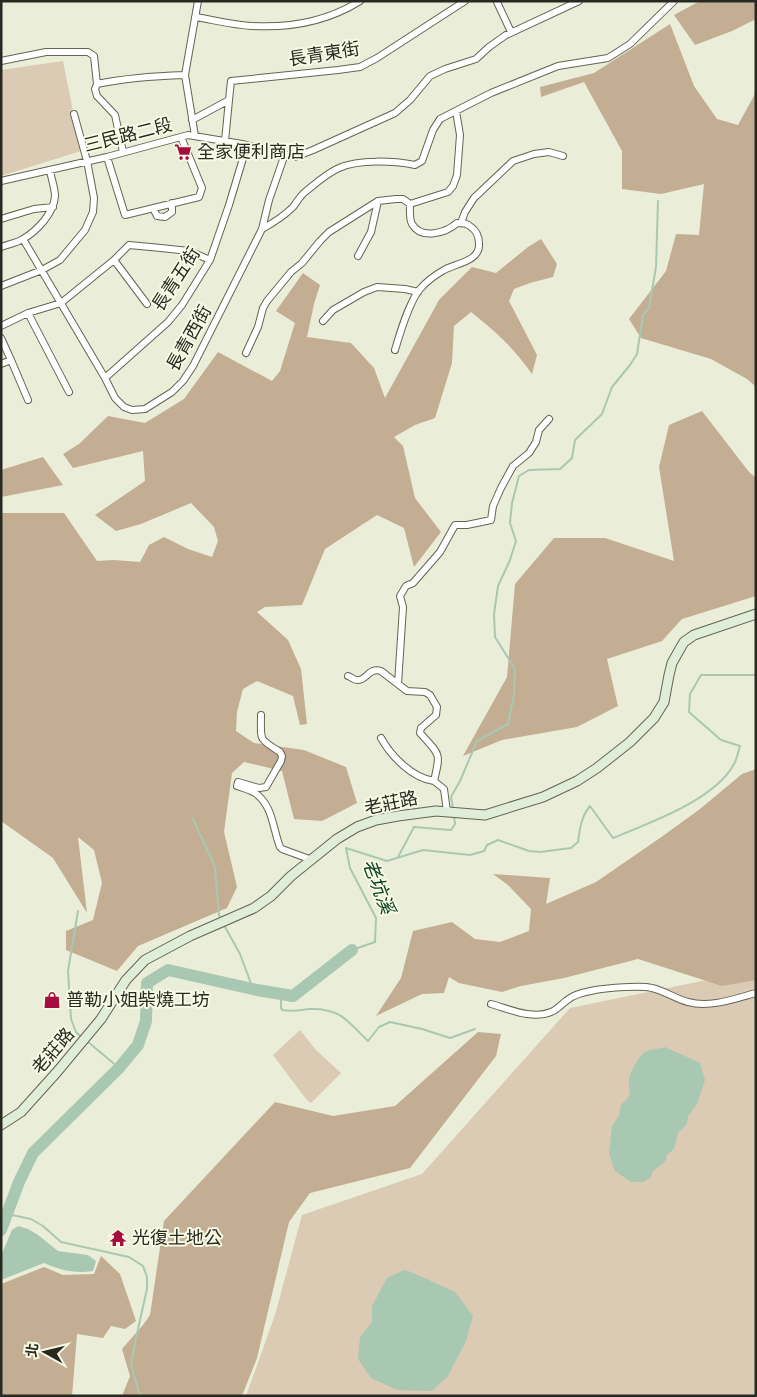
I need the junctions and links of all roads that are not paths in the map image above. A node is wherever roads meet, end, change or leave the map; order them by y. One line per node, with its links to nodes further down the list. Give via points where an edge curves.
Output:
1 (198, 1): 7 (street)
2 (360, 1): 7 (street, 長青東街, via 344,11 282,26 252,26)
3 (465, 1): 12 (street, 長青東街, via 360,67 231,81)
4 (497, 1): 8 (street)
5 (578, 1): 8 (street, 三民路二段)
6 (674, 1): 13 (street, via 630,44 608,58 558,66)
7 (195, 17): 10 (street)
8 (511, 32): 21 (street, 三民路二段, via 476,59 430,76 395,113 295,157)
9 (1, 61): 11 (street, via 46,52 88,52 94,56)
10 (185, 75): 11 (street); 15 (street)
11 (97, 84): 20 (street, via 97,96 115,115)
12 (229, 100): 15 (street); 18 (street)
13 (456, 110): 29 (street, via 460,136 453,186 448,192); 34 (street, via 440,119 422,161 415,165 396,161 338,168)
14 (74, 114): 24 (street)
15 (192, 120): 16 (street)
16 (195, 136): 17 (street, 三民路二段); 18 (street, 三民路二段)
17 (181, 137): 20 (street, 三民路二段); 28 (street, via 202,188 199,196)
18 (225, 141): 19 (street, 三民路二段)
19 (247, 145): 21 (street, 三民路二段); 39 (street, 長青五街)
20 (124, 152): 23 (street, 三民路二段)
21 (285, 154): 34 (street, 長青西街)
22 (563, 156): 33 (street, via 549,152 513,161 474,198)
23 (107, 157): 24 (street, 三民路二段); 31 (street, via 125,215)
24 (87, 161): 25 (street, 三民路二段); 40 (street, via 94,198 86,230 60,260)
25 (50, 170): 26 (street, 三民路二段); 30 (street, via 55,196)
26 (1, 181)
27 (378, 201): 29 (street, via 403,199); 37 (street, via 371,232); 50 (street, via 329,232 280,285 263,308)
28 (172, 203): 31 (street); 31 (street, via 172,212 165,217 157,216)
29 (410, 204): 33 (street, via 410,222 417,230 430,234 451,229)
30 (52, 207): 32 (street); 35 (street, via 42,224)
31 (153, 208)
32 (1, 219)
33 (460, 223): 42 (street, via 473,228 479,237 480,247 475,256 443,270)
34 (262, 229): 53 (street, 長青西街, via 193,366 172,392 145,409 132,410 115,398)
35 (23, 239): 36 (street); 40 (street, 長青西街)
36 (1, 247)
37 (358, 256)
38 (114, 260): 39 (street, via 129,245 188,251); 43 (street); 44 (street)
39 (210, 260): 53 (street, 長青五街, via 168,322)
40 (42, 270): 41 (street); 43 (street, 長青西街)
41 (1, 286)
42 (418, 292): 46 (street, via 377,288 332,310); 49 (street)
43 (61, 303): 45 (street); 53 (street, 長青西街)
44 (147, 304)
45 (28, 314): 47 (street); 54 (street)
46 (323, 321)
47 (1, 326)
48 (1, 338): 51 (street)
49 (395, 350)
50 (246, 353)
51 (11, 360): 52 (street); 55 (street)
52 (1, 364)
53 (105, 378)
54 (69, 392)
55 (28, 400)
56 (549, 419): 59 (street, via 538,430 536,442 529,452 513,466 493,506 491,520 454,525 440,552 400,596 403,613)
57 (756, 614): 63 (street, 老莊路, via 694,635 684,642 672,663 664,702 654,718 630,742 584,777 543,797 505,810 485,815)
58 (348, 676): 59 (street, via 357,680 377,669)
59 (398, 684): 62 (street, via 407,692 430,695 436,707 436,715 421,728 420,734 437,751)
60 (261, 715): 64 (street, via 263,741 280,752 281,761 266,787 238,782 237,786 262,799 282,849)
61 (381, 738): 62 (street, via 397,760 419,777)
62 (434, 781): 63 (street, via 444,789)
63 (451, 813): 64 (street, 老莊路, via 436,811 398,816 357,827)
64 (312, 860): 67 (street, 老莊路, via 254,908 145,960 126,980 101,1019 57,1072 21,1112)
65 (756, 994): 66 (street, via 702,1004 688,1002 651,987 596,990 578,994 541,1015)
66 (491, 1004)
67 (1, 1125)

